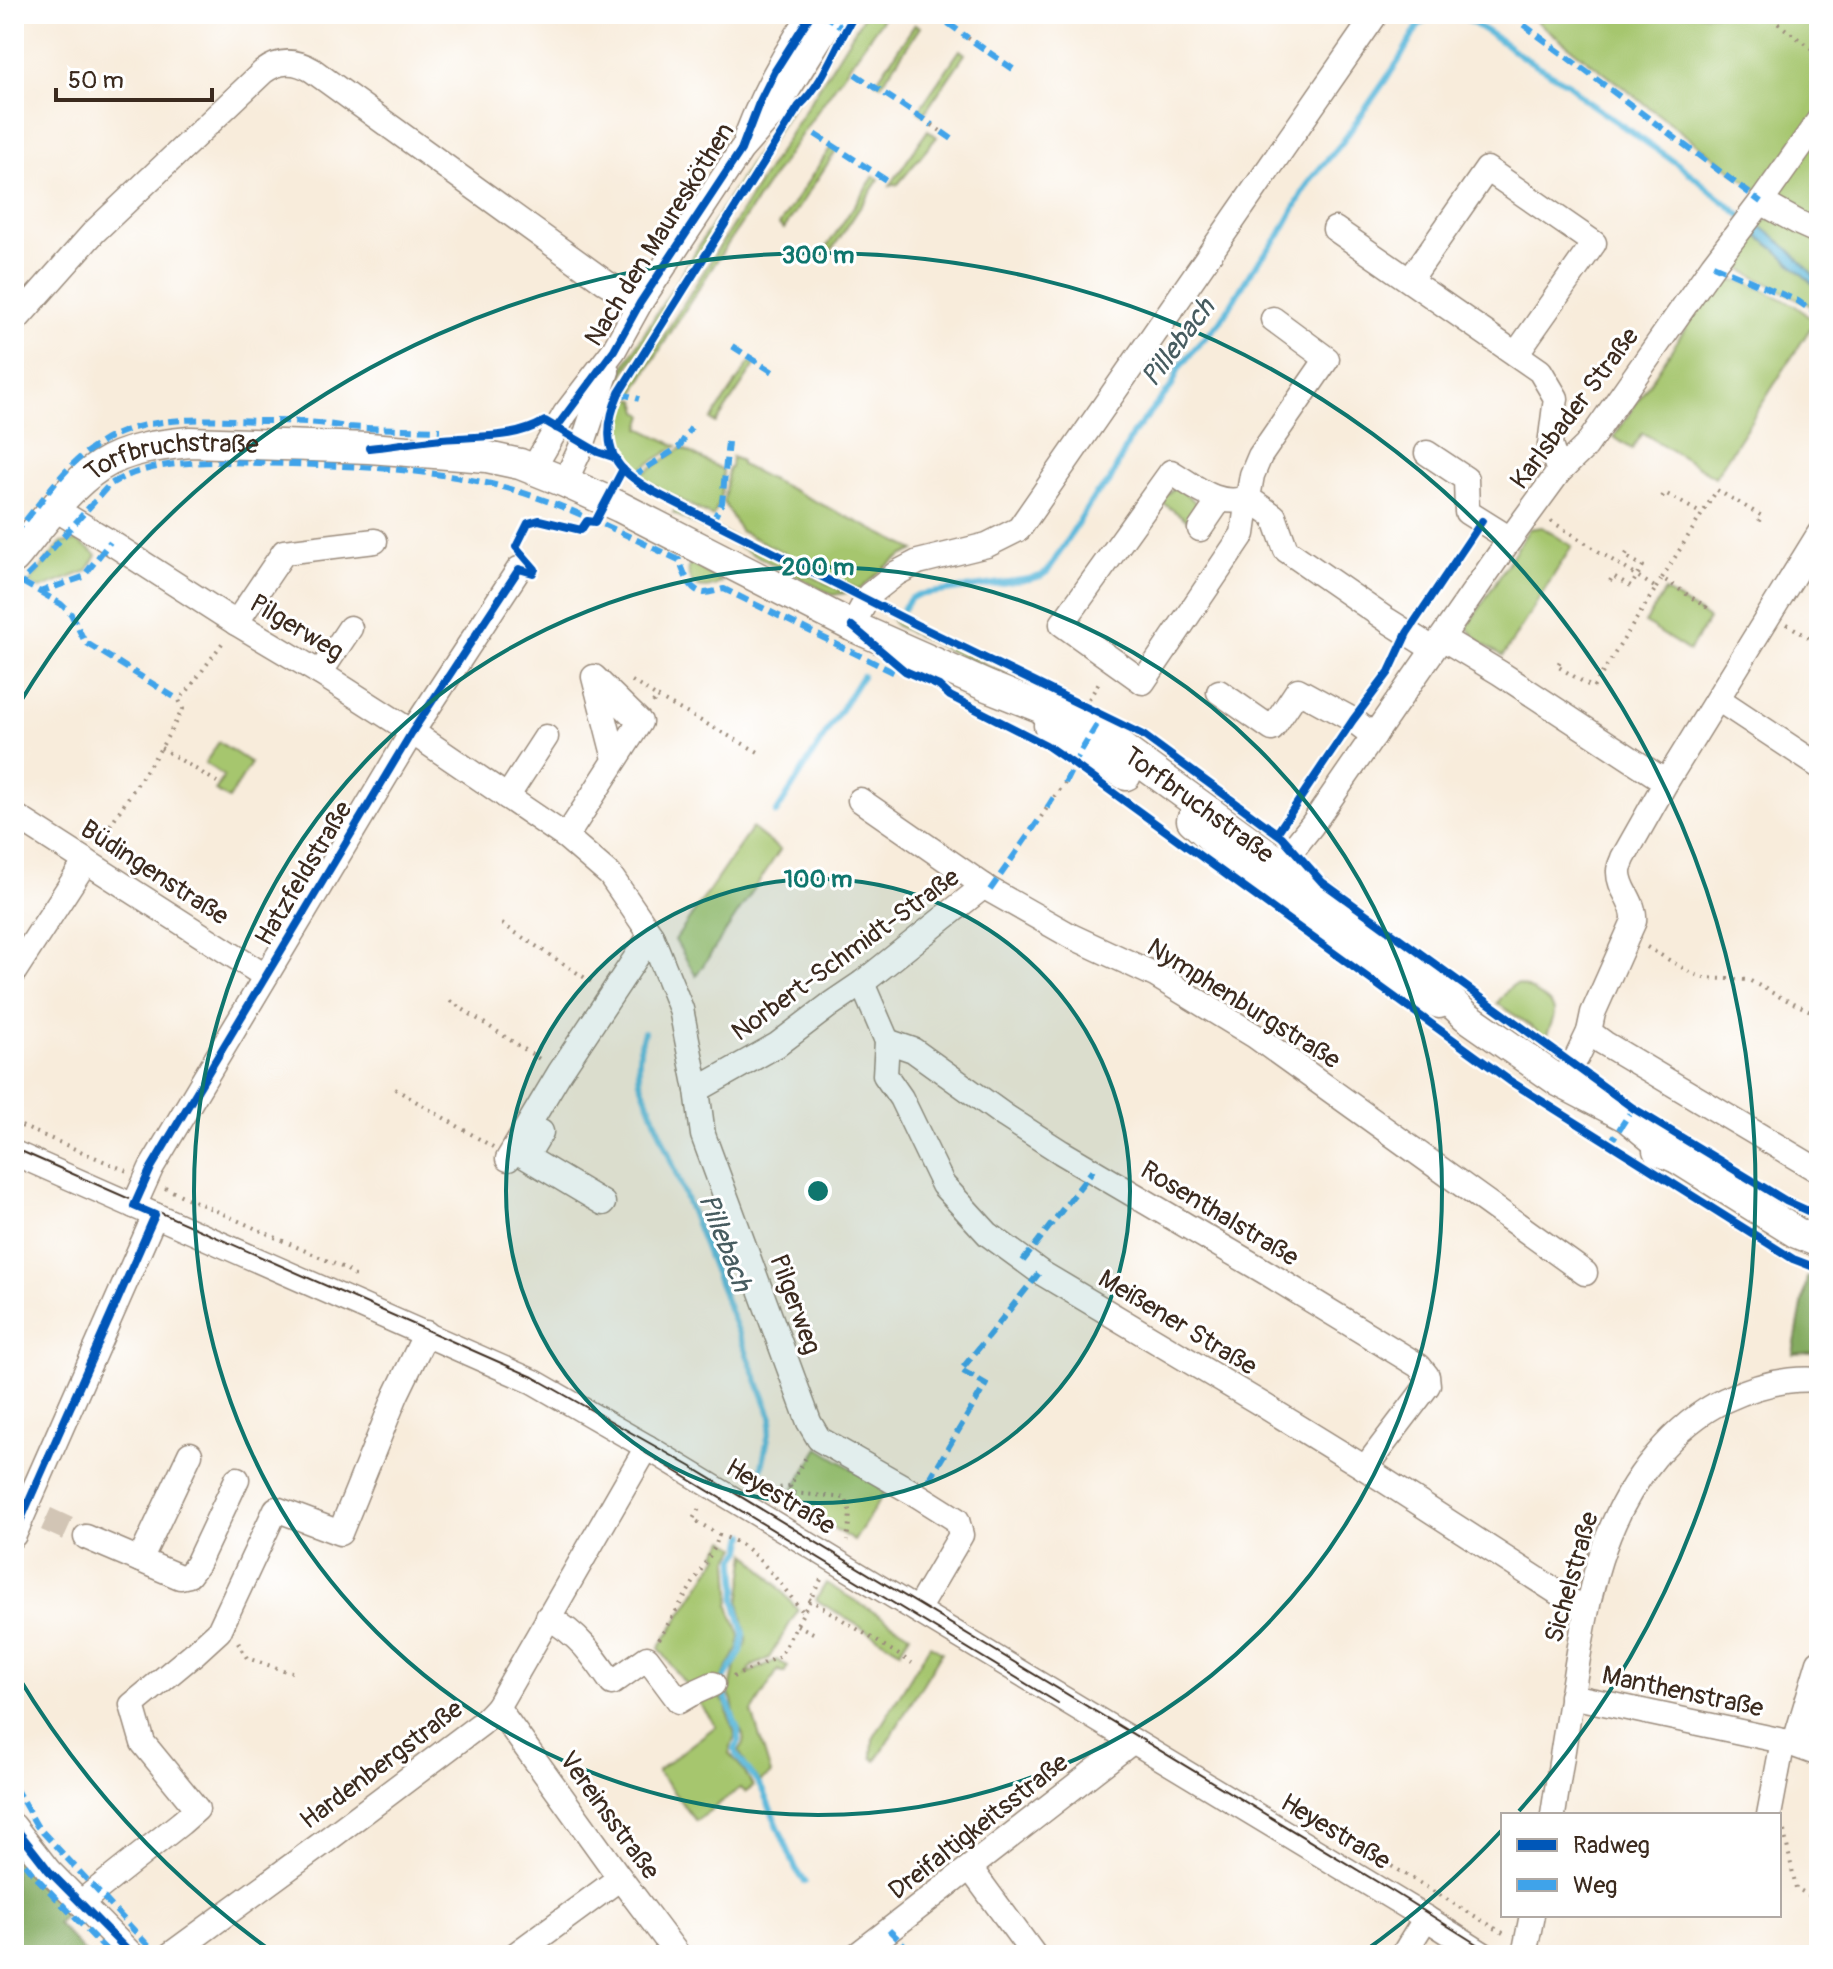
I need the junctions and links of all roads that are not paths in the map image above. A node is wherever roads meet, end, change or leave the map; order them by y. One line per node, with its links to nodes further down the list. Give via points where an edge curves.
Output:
1 (811, 14): 5 (street, Nach den Mauresköthen, via 775,71)
2 (834, 14): 5 (street, Nach den Mauresköthen, via 773,114)
3 (1376, 14): 29 (street, via 1019,529 987,545 918,562 897,573 869,595)
4 (1819, 120): 6 (street, Karlsbader Straße)
5 (741, 150): 10 (street, Nach den Mauresköthen)
6 (1759, 204): 8 (street); 17 (street, Karlsbader Straße, via 1586,446)
7 (1335, 229): 9 (street)
8 (1819, 232)
9 (1410, 280): 14 (street); 14 (street, via 1487,169 1594,243)
10 (640, 303): 12 (street, via 312,70 287,62 263,72 94,232); 13 (street, Nach den Mauresköthen)
11 (1273, 319): 19 (street, via 1327,359 1260,456)
12 (14, 322)
13 (614, 350): 16 (street, Nach den Mauresköthen, via 565,414); 18 (street, Nach den Mauresköthen)
14 (1516, 354): 17 (street, via 1540,371 1556,398 1550,445)
15 (1427, 453): 24 (street, via 1466,479 1467,512)
16 (533, 469): 18 (main road, Torfbruchstraße); 21 (main road, Torfbruchstraße, via 472,456 190,442 140,449 109,461)
17 (1559, 472): 24 (street, Karlsbader Straße)
18 (565, 482): 29 (main road, Torfbruchstraße)
19 (1248, 498): 20 (street); 20 (street, via 1243,534 1143,682 1062,624 1088,576 1171,472); 31 (street, via 1274,516 1286,550 1387,620)
20 (1219, 501): 22 (street)
21 (55, 509): 26 (main road, Torfbruchstraße); 28 (street, Pilgerweg)
22 (1200, 529)
23 (1819, 534): 35 (street)
24 (1510, 539): 31 (street, Karlsbader Straße)
25 (375, 541): 28 (street, via 284,552)
26 (14, 558)
27 (519, 569): 36 (street, Hatzfeldstraße)
28 (236, 623): 32 (street, Pilgerweg)
29 (852, 626): 33 (main road, Torfbruchstraße)
30 (350, 628): 32 (street)
31 (1438, 644): 37 (street, Karlsbader Straße); 41 (street, via 1500,673)
32 (320, 673): 36 (street, Pilgerweg)
33 (987, 686): 45 (main road, Torfbruchstraße); 48 (main road, Torfbruchstraße, via 1095,729)
34 (1219, 692): 37 (street, via 1272,729 1298,690)
35 (1718, 699): 40 (street); 41 (street)
36 (412, 732): 42 (street, Pilgerweg); 52 (street, Hatzfeldstraße)
37 (1374, 736): 48 (street, Karlsbader Straße)
38 (546, 737): 42 (street)
39 (615, 759): 39 (street, via 594,677 640,722); 46 (street)
40 (1819, 766)
41 (1666, 782): 56 (street, via 1623,858 1619,871 1634,921)
42 (507, 797): 46 (street, Pilgerweg)
43 (860, 800): 49 (street, Nymphenburgstraße)
44 (14, 815): 47 (street, Büdingenstraße)
45 (1191, 818): 48 (main road, via 1259,861); 54 (main road, Torfbruchstraße, via 1265,886)
46 (566, 837): 50 (street, Pilgerweg, via 610,875)
47 (86, 861): 51 (street); 52 (street, Büdingenstraße)
48 (1281, 864): 54 (main road, via 1299,892 1390,958); 55 (main road, Torfbruchstraße, via 1397,950)
49 (984, 886): 53 (street, Norbert-Schmidt-Straße); 67 (street, Nymphenburgstraße, via 1071,936 1155,975 1255,1036)
50 (651, 935): 59 (street, Pilgerweg, via 681,1009); 60 (street)
51 (14, 972)
52 (265, 976): 65 (street, Hatzfeldstraße, via 151,1168)
53 (862, 983): 57 (street, Meißener Straße); 59 (street, Norbert-Schmidt-Straße, via 777,1045)
54 (1411, 990): 55 (main road, Torfbruchstraße)
55 (1466, 1016): 58 (main road, Torfbruchstraße)
56 (1589, 1032): 58 (street); 63 (street)
57 (887, 1041): 72 (street, Meißener Straße, via 885,1075 943,1185 988,1234 1040,1272); 72 (street, Rosenthalstraße, via 913,1050 1050,1145 1419,1366 1428,1385)
58 (1562, 1084): 66 (main road, Torfbruchstraße, via 1618,1132 1677,1158)
59 (697, 1090): 77 (street, Pilgerweg, via 703,1135 819,1439 957,1520 961,1535)
60 (538, 1111): 62 (street); 64 (street, via 550,1117 526,1157)
61 (14, 1153): 65 (street, Heyestraße)
62 (502, 1154)
63 (1819, 1171)
64 (603, 1203)
65 (145, 1210): 68 (street, Heyestraße); 74 (street, Hatzfeldstraße, via 36,1515)
66 (1819, 1242)
67 (1585, 1273)
68 (426, 1333): 70 (street, Heyestraße, via 534,1382); 92 (street, via 340,1533 276,1509 219,1631 132,1705 143,1743 197,1809)
69 (1819, 1380): 78 (street, Sichelstraße, via 1798,1378 1750,1388 1707,1409 1672,1436 1622,1503)
70 (647, 1447): 77 (street, Heyestraße, via 765,1519 840,1550); 79 (street, Hardenbergstraße)
71 (190, 1454): 76 (street)
72 (1365, 1468): 78 (street, Meißener Straße)
73 (237, 1479): 76 (street, via 189,1575 180,1577)
74 (14, 1535)
75 (86, 1537): 76 (street)
76 (140, 1560)
77 (917, 1610): 84 (street, Heyestraße)
78 (1585, 1610): 82 (street, Sichelstraße)
79 (548, 1617): 81 (street, via 583,1642 612,1683 647,1658 679,1701); 83 (street, Hardenbergstraße)
80 (1819, 1662): 85 (street)
81 (713, 1684)
82 (1571, 1696): 85 (street, Manthenstraße); 87 (street, Sichelstraße)
83 (497, 1707): 91 (street, Vereinsstraße); 96 (street, Hardenbergstraße, via 463,1738)
84 (1133, 1741): 90 (street, Dreifaltigkeitsstraße); 94 (street, Heyestraße)
85 (1788, 1743): 86 (street, Manthenstraße); 88 (street, Manthenstraße)
86 (1819, 1754)
87 (1553, 1813)
88 (1770, 1813)
89 (14, 1826): 92 (street)
90 (970, 1868): 99 (street, Dreifaltigkeitsstraße); 100 (street)
91 (620, 1878): 97 (street); 98 (street, Vereinsstraße)
92 (80, 1903): 95 (street)
93 (1532, 1917): 103 (street)
94 (1426, 1918): 101 (street); 102 (street, Heyestraße)
95 (132, 1955)
96 (170, 1955)
97 (515, 1955)
98 (678, 1955)
99 (857, 1955)
100 (1034, 1955)
101 (1403, 1955)
102 (1484, 1955)
103 (1524, 1955)

